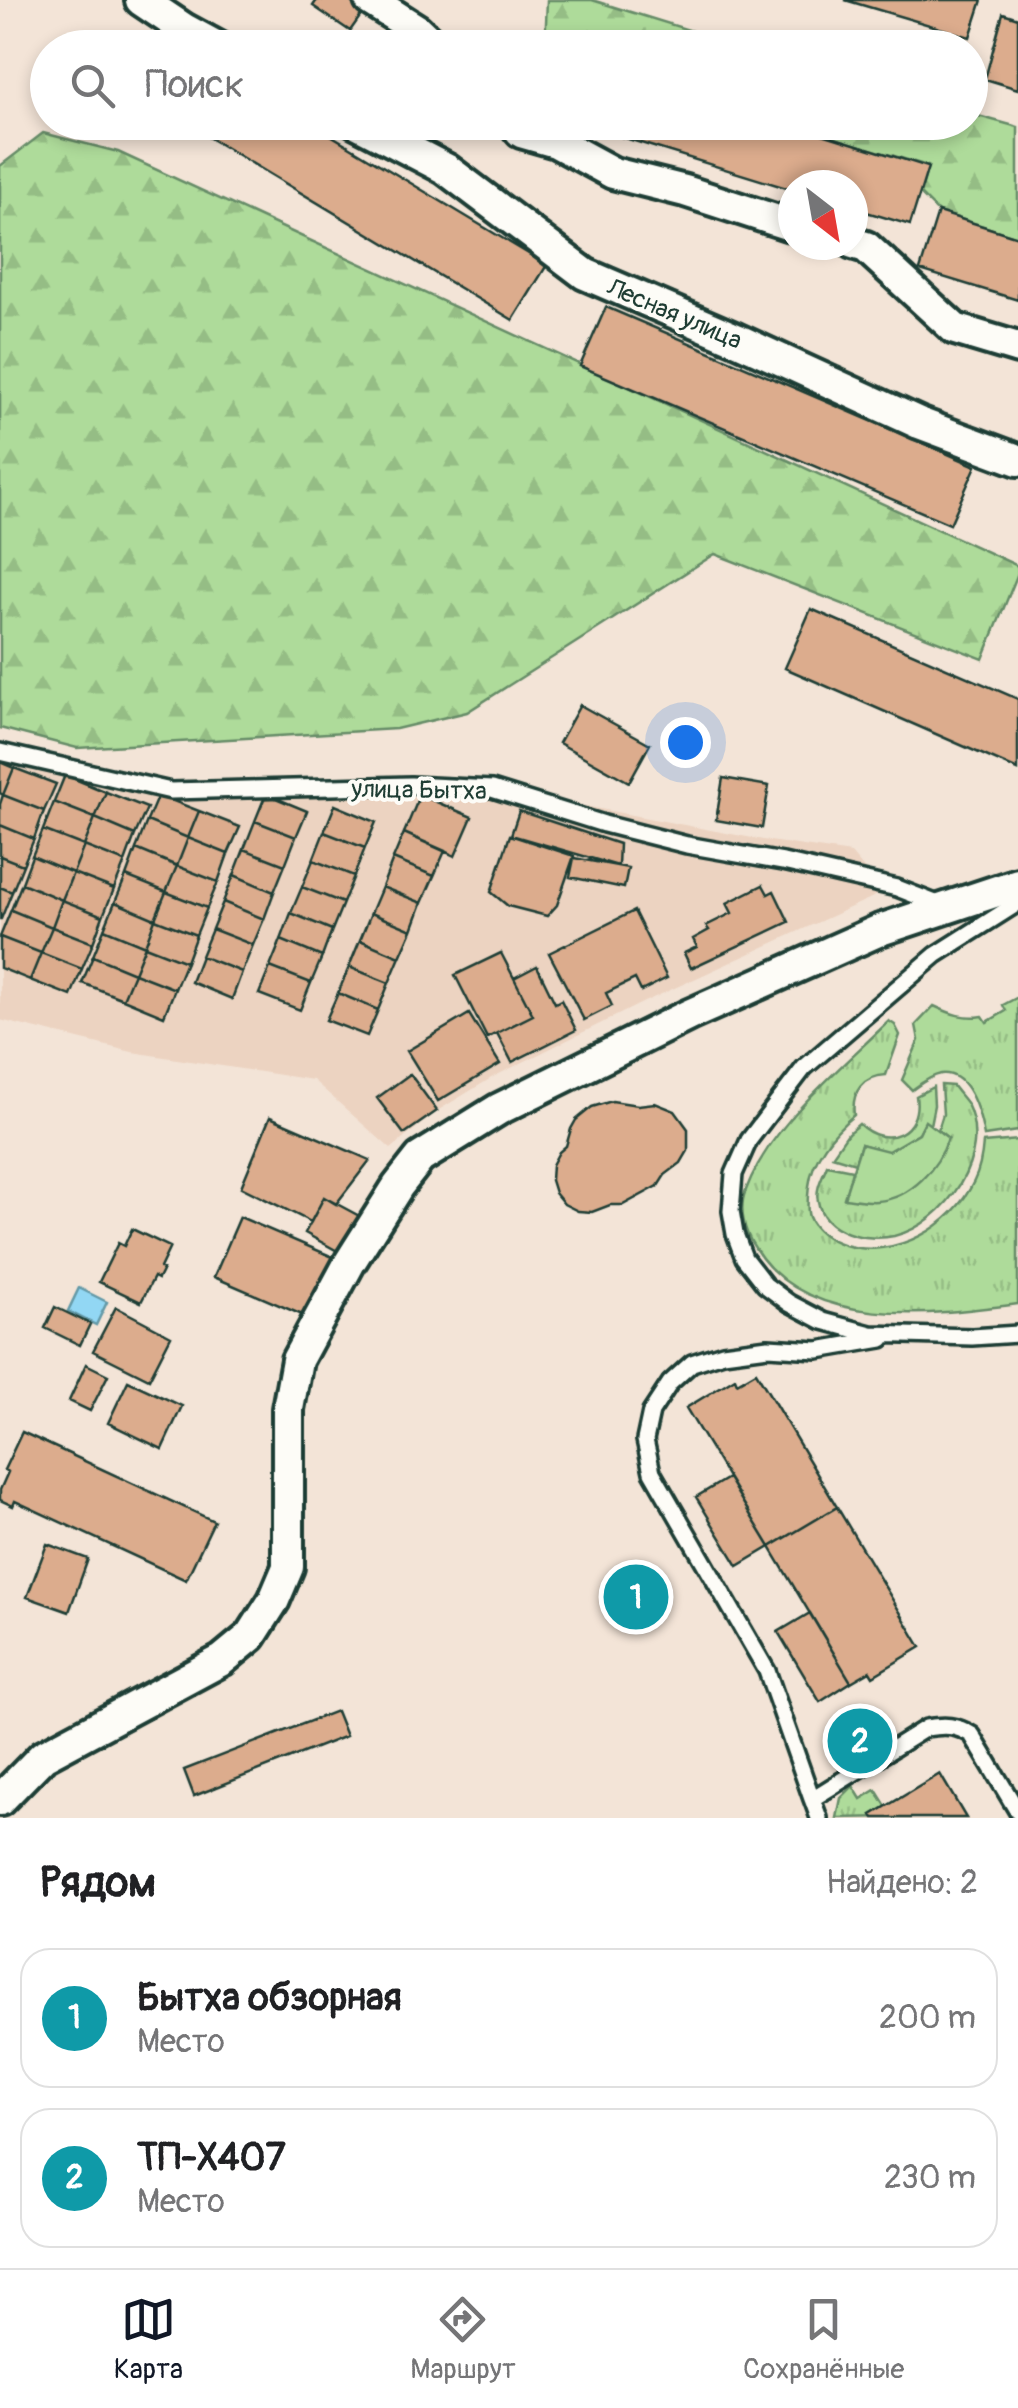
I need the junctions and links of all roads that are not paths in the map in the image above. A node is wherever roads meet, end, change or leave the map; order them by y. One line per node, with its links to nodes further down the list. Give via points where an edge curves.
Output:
1 (141, 0): 3 (street)
2 (370, 0): 4 (street)
3 (186, 30)
4 (417, 30)
5 (390, 140): 10 (street, Лесная улица, via 446,170 585,274 919,423)
6 (549, 140): 7 (street, via 613,173)
7 (778, 221)
8 (868, 249): 9 (street, via 955,329)
9 (1018, 348)
10 (1018, 460)
11 (0, 752): 14 (lane, улица Бытха, via 171,791 492,788 604,824 898,888)
12 (1018, 884): 14 (street)
13 (1018, 903): 15 (lane, via 936,955 804,1068 749,1140 734,1174 735,1234 765,1285 823,1321 871,1334)
14 (946, 908): 18 (street, via 689,1014 500,1109 420,1158 350,1262 297,1360 288,1409 288,1566 251,1636 222,1660 43,1756)
15 (905, 1334): 16 (lane); 17 (lane, via 818,1350 723,1352 692,1363 651,1412 644,1440 652,1472 767,1672)
16 (1018, 1334)
17 (812, 1798): 19 (lane, via 926,1728 947,1725 972,1736); 20 (lane)
18 (0, 1800)
19 (1018, 1812)
20 (819, 1818)

